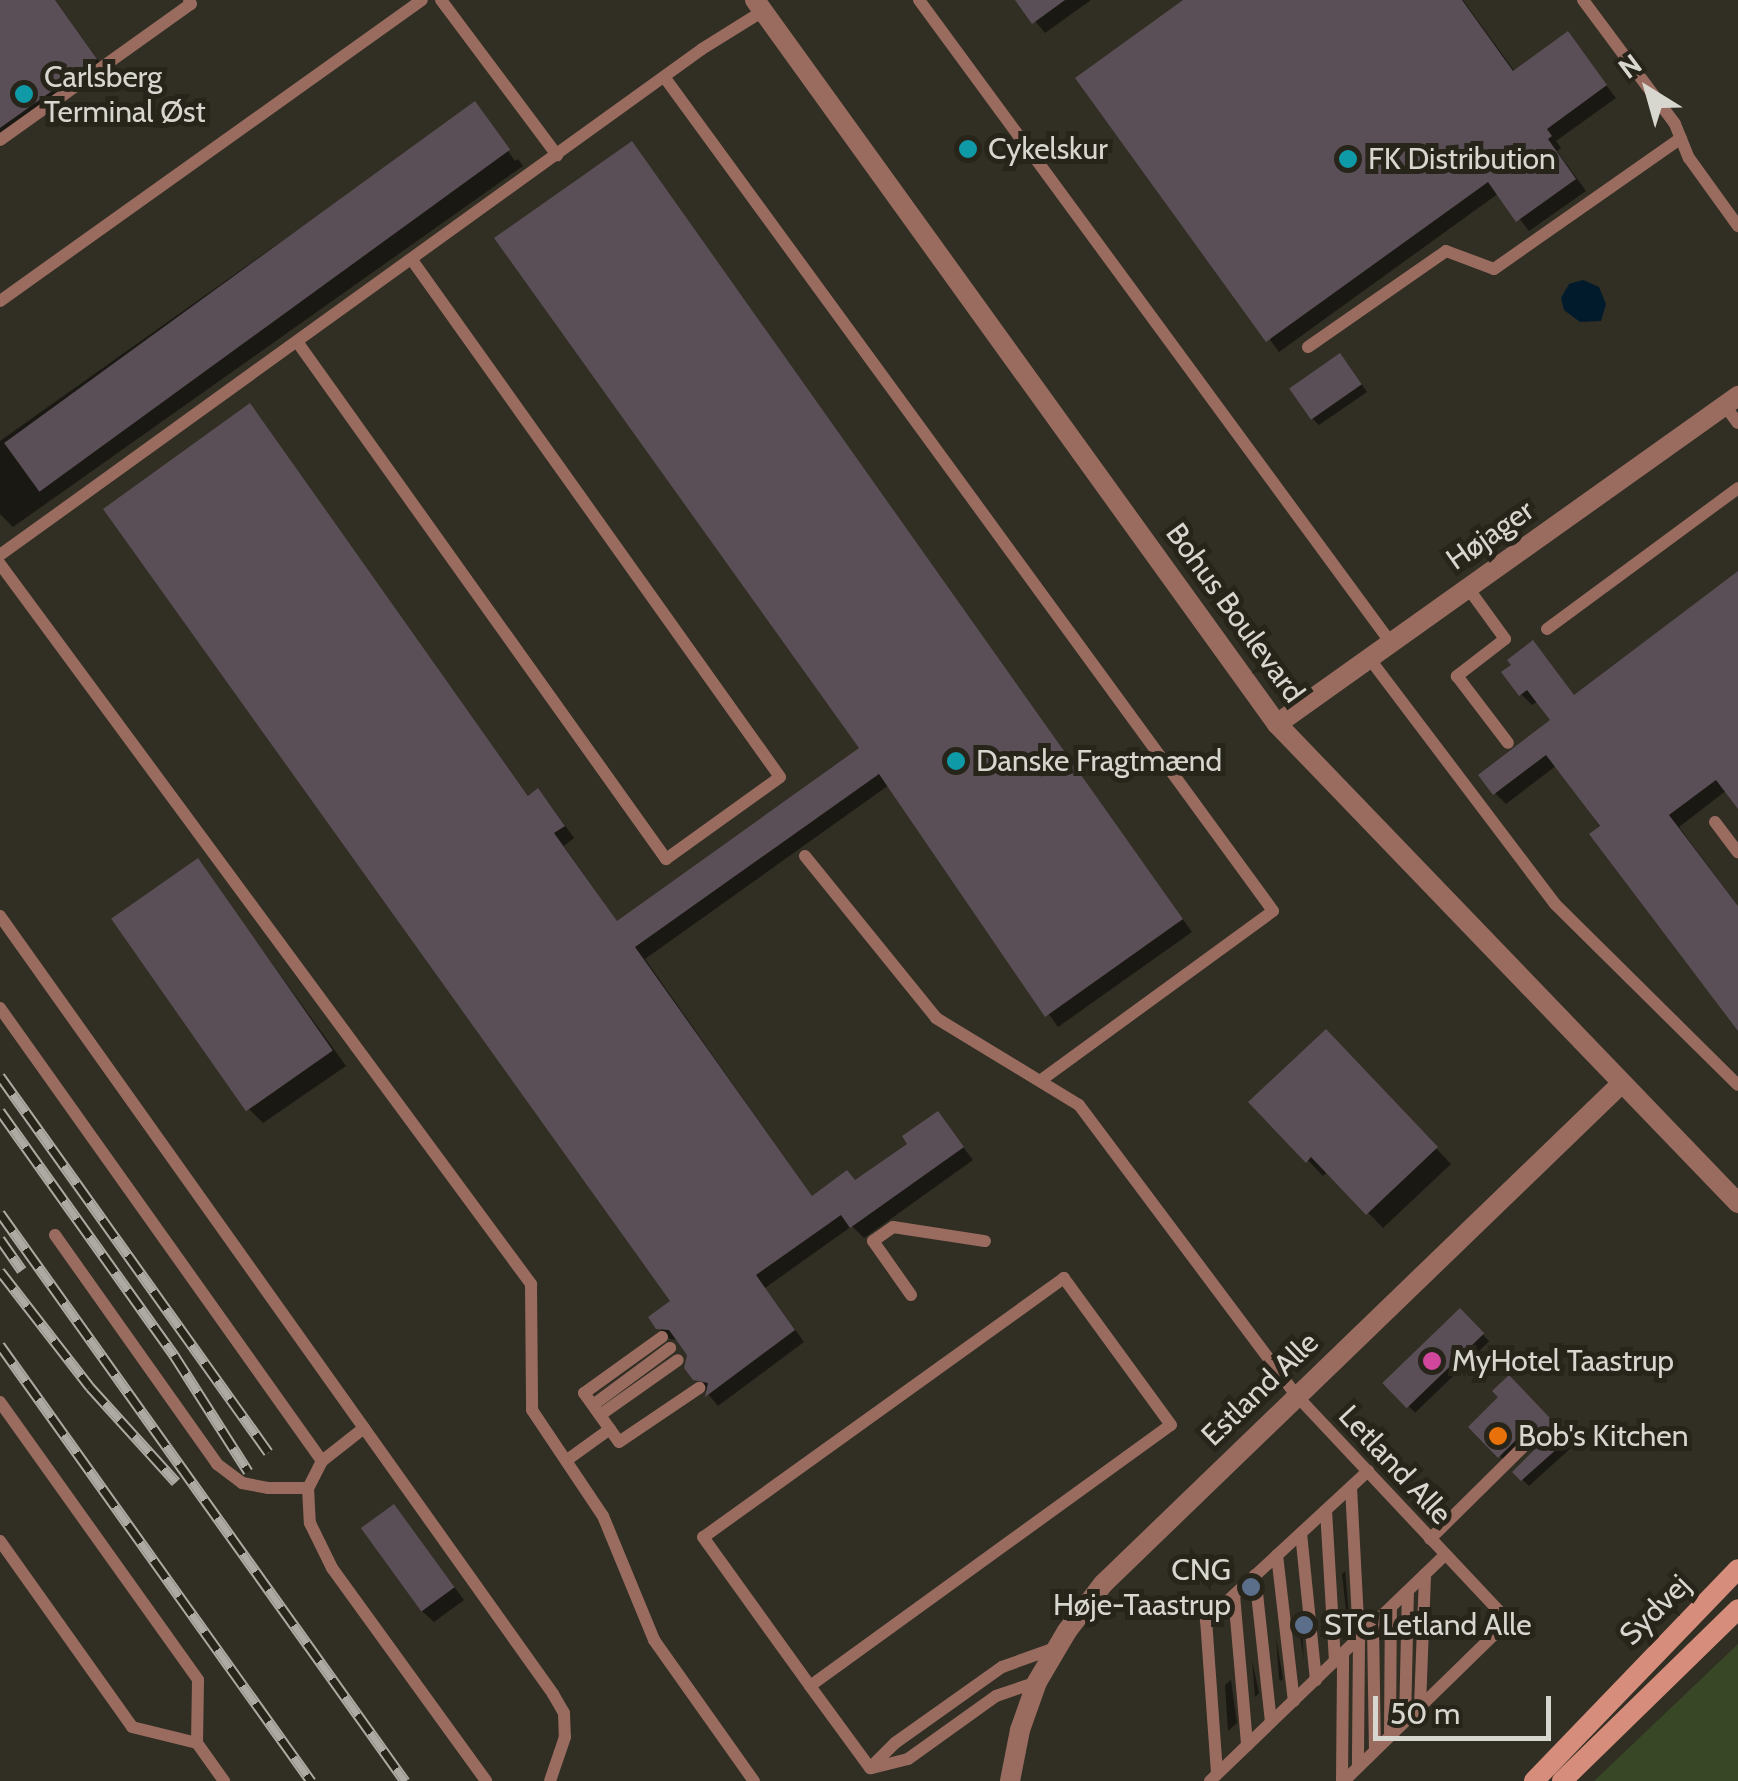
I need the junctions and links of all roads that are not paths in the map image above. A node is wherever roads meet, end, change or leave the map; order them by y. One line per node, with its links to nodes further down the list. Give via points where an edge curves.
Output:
1 (188, 0): 9 (lane)
2 (422, 0): 13 (lane)
3 (441, 0): 10 (lane)
4 (920, 0): 23 (lane)
5 (1582, 0): 8 (lane)
6 (765, 4): 7 (lane); 25 (street, Bohus Boulevard)
7 (665, 78): 10 (lane); 32 (lane, via 1273,911)
8 (1681, 138): 11 (lane); 15 (lane, via 1494,269 1446,251)
9 (0, 140)
10 (557, 155): 12 (lane)
11 (1738, 226)
12 (412, 260): 14 (lane); 14 (lane, via 780,777 666,858)
13 (0, 300)
14 (298, 342): 19 (lane)
15 (1308, 346)
16 (1732, 401): 17 (lane); 21 (street, Højager)
17 (1738, 424)
18 (1738, 488): 22 (lane)
19 (0, 555)
20 (0, 564): 48 (lane, via 531,1284 532,1410)
21 (1468, 588): 23 (street, Højager); 26 (lane, via 1505,639 1457,676)
22 (1547, 629)
23 (1391, 643): 24 (street, Højager)
24 (1370, 658): 25 (street, Højager); 34 (lane, via 1555,904)
25 (1278, 724): 33 (street, Bohus Boulevard)
26 (1508, 743)
27 (1715, 822): 28 (lane)
28 (1738, 852)
29 (805, 856): 32 (lane, Letland Alle, via 936,1018)
30 (0, 916): 45 (lane)
31 (0, 1008): 49 (lane)
32 (1040, 1080): 42 (lane, Letland Alle, via 1080,1105)
33 (1620, 1085): 35 (street, Bohus Boulevard); 42 (street, Estland Alle)
34 (1738, 1085)
35 (1738, 1202)
36 (55, 1235): 52 (lane, via 217,1464 242,1483)
37 (985, 1241): 38 (lane, via 893,1227 883,1234 873,1242)
38 (911, 1294)
39 (666, 1342): 44 (lane, via 584,1393)
40 (678, 1360): 44 (lane)
41 (698, 1388): 46 (lane, via 619,1442)
42 (1296, 1395): 50 (lane, Letland Alle); 68 (street, Estland Alle, via 1103,1584)
43 (0, 1402): 78 (lane, via 198,1680)
44 (596, 1410): 46 (lane)
45 (364, 1428): 49 (lane); 86 (lane, via 564,1713 565,1738)
46 (610, 1429): 48 (lane)
47 (1531, 1439): 55 (lane)
48 (568, 1460): 87 (lane, via 603,1516 654,1640)
49 (322, 1461): 52 (lane)
50 (1368, 1472): 51 (lane); 55 (lane, Letland Alle)
51 (1351, 1487): 53 (lane); 67 (lane)
52 (308, 1488): 85 (lane, via 310,1523 332,1568)
53 (1326, 1510): 54 (lane); 69 (lane)
54 (1301, 1533): 58 (lane); 70 (lane)
55 (1430, 1540): 57 (lane, Letland Alle)
56 (0, 1541): 78 (lane, via 132,1728)
57 (1444, 1554): 60 (lane); 74 (lane, Letland Alle, via 1508,1621)
58 (1277, 1555): 61 (lane); 73 (lane)
59 (1738, 1569): 90 (main road, Sydvej)
60 (1425, 1574): 62 (lane); 74 (lane)
61 (1256, 1575): 63 (lane); 75 (lane)
62 (1408, 1591): 64 (lane); 76 (lane)
63 (1234, 1596): 79 (lane); 83 (lane, via 1206,1622)
64 (1391, 1608): 66 (lane); 77 (lane)
65 (1738, 1609): 91 (main road, Sydvej)
66 (1373, 1625): 67 (lane); 80 (lane)
67 (1358, 1640): 69 (lane); 81 (lane)
68 (1058, 1646): 71 (street, Estland Alle); 82 (lane, via 1002,1667)
69 (1339, 1659): 70 (lane); 89 (lane)
70 (1316, 1680): 73 (lane)
71 (1037, 1682): 82 (lane, via 996,1696 908,1758); 88 (street, Estland Alle)
72 (810, 1686): 72 (lane, via 703,1538 1064,1278 1171,1425); 82 (lane)
73 (1294, 1701): 75 (lane)
74 (1420, 1706): 76 (lane, Letland Alle)
75 (1271, 1722): 79 (lane)
76 (1404, 1722): 77 (lane, Letland Alle)
77 (1390, 1736): 80 (lane, Letland Alle)
78 (197, 1743): 84 (lane)
79 (1247, 1745): 83 (lane)
80 (1376, 1750): 81 (lane, Letland Alle)
81 (1358, 1767): 89 (lane, Letland Alle)
82 (870, 1768)
83 (1213, 1777)
84 (224, 1781)
85 (486, 1781)
86 (550, 1781)
87 (754, 1781)
88 (1010, 1781)
89 (1343, 1781)
90 (1534, 1781)
91 (1562, 1781)

